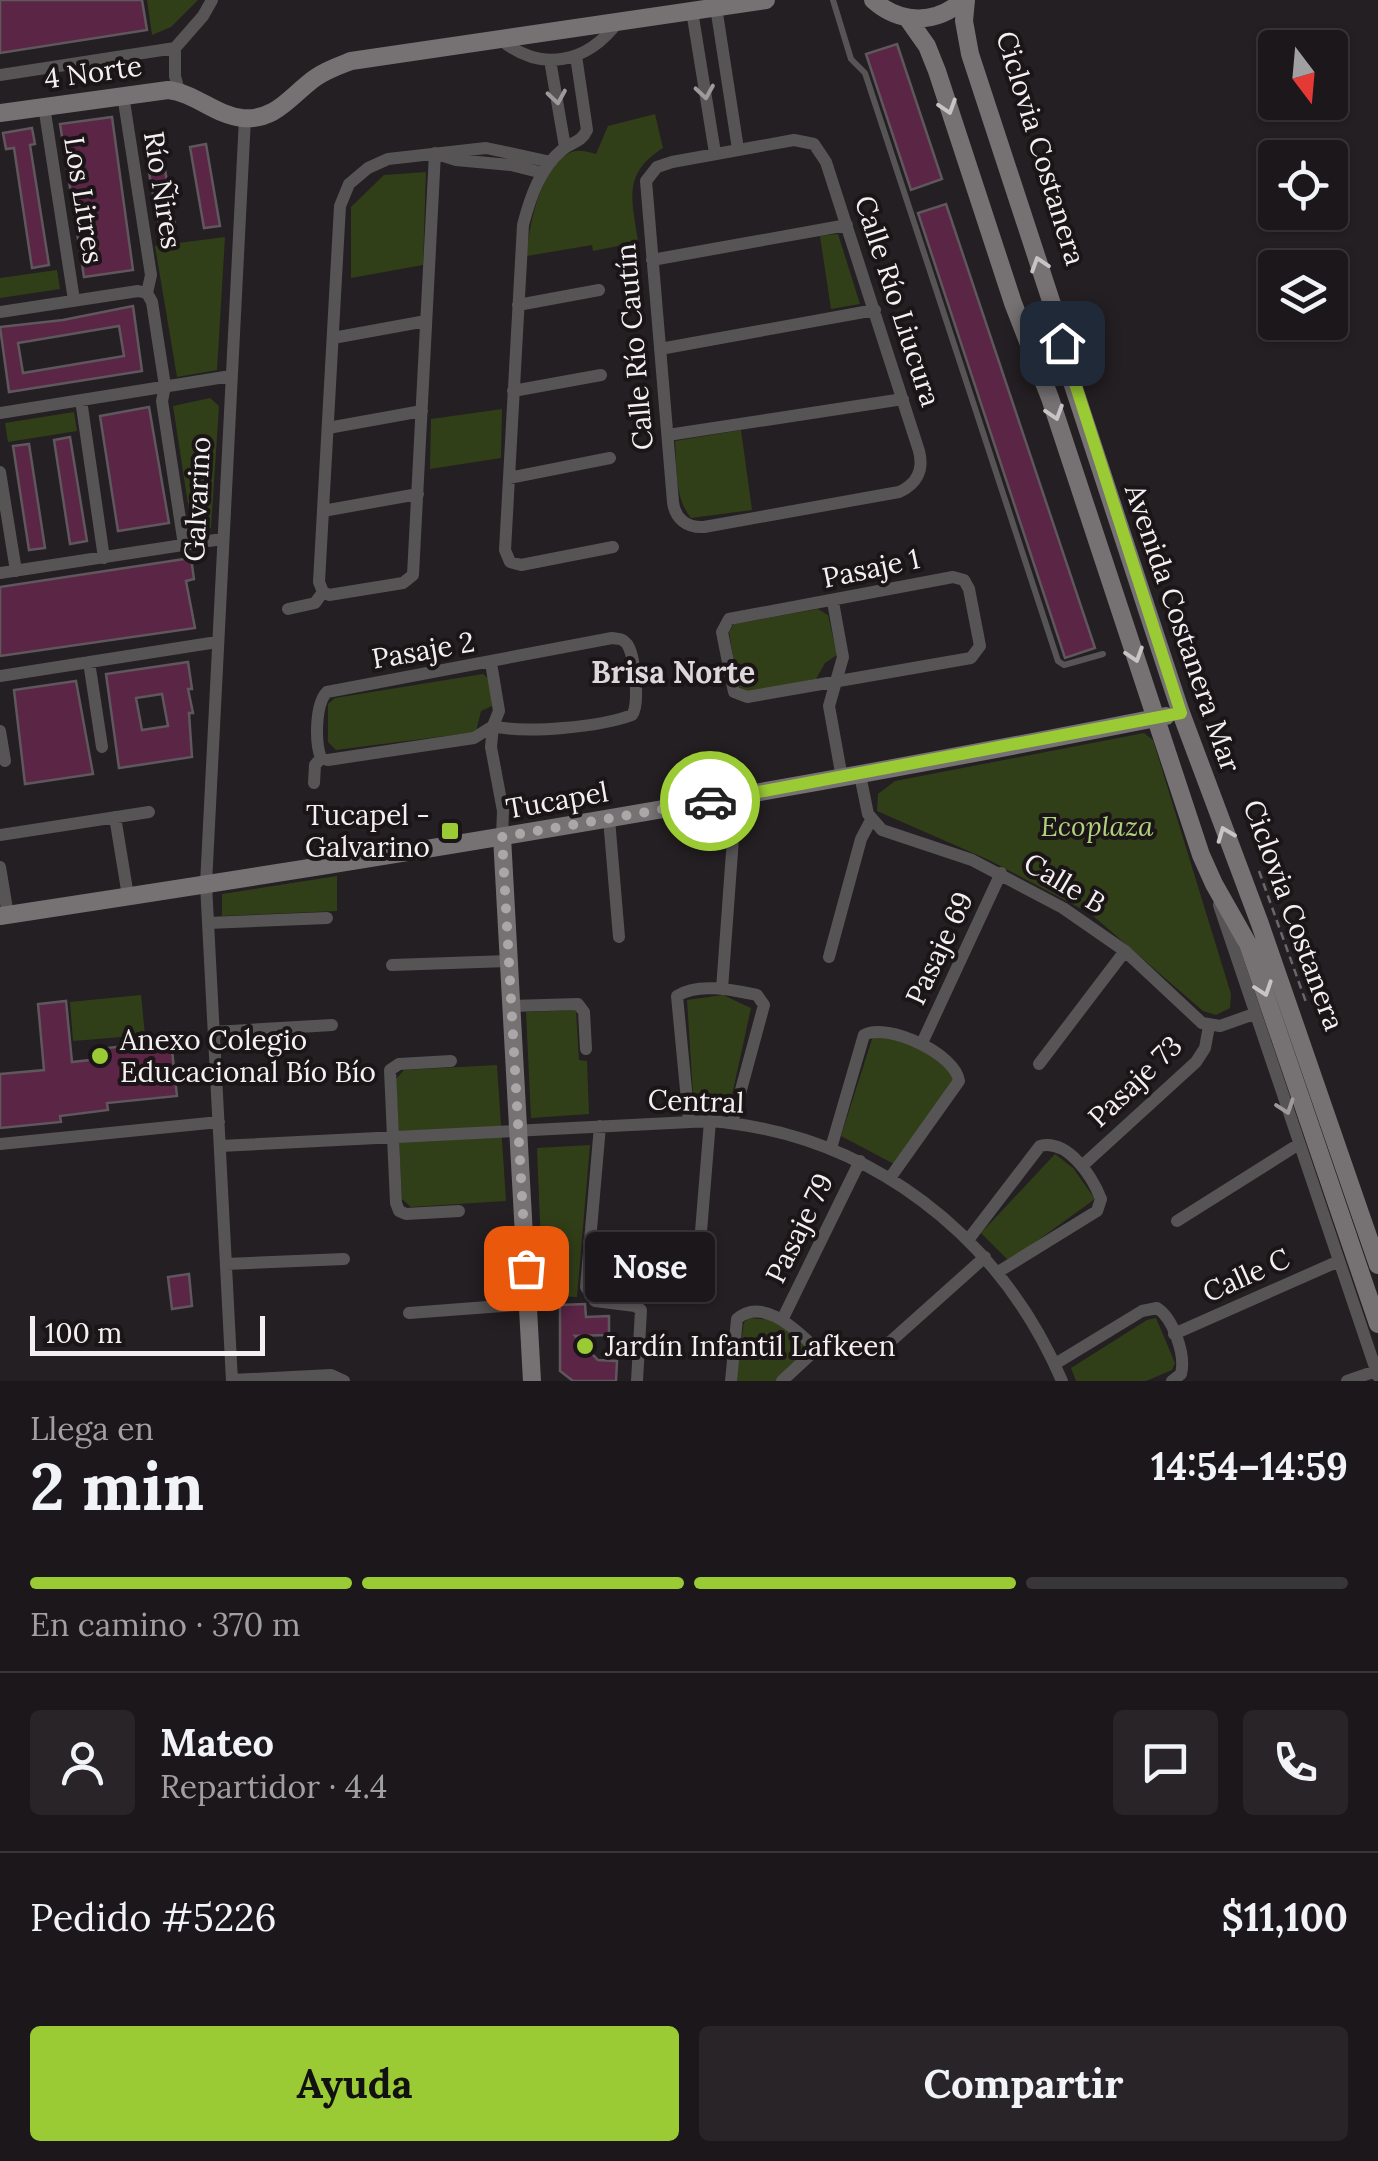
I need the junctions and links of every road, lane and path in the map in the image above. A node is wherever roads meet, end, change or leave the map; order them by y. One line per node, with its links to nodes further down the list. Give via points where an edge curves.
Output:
1 (212, 0): 11 (street)
2 (766, 0): 6 (main road)
3 (833, 0): 62 (lane, via 851,59 864,73 1058,660 1064,666)
4 (873, 0): 8 (main road)
5 (964, 0): 8 (main road, via 940,15); 67 (main road, Avenida Costanera Mar, one-way to 5, via 970,54)
6 (716, 7): 7 (main road); 21 (street)
7 (692, 10): 9 (main road); 23 (street, one-way to 23)
8 (908, 18): 68 (main road, Avenida Costanera Mar, one-way to 68, via 937,71)
9 (618, 22): 10 (main road); 12 (street, via 596,47)
10 (501, 40): 13 (street); 19 (main road, via 351,61 316,78 268,116)
11 (175, 48): 14 (street, 4 Norte); 15 (street)
12 (576, 56): 13 (street); 20 (street, via 586,130)
13 (550, 60): 20 (street, one-way to 20)
14 (0, 75)
15 (179, 91): 16 (main road, 4 Norte); 19 (main road, 4 Norte)
16 (123, 95): 17 (main road, 4 Norte); 28 (street, Río Ñires, via 151,275)
17 (44, 106): 18 (main road, 4 Norte); 29 (street, Los Litres)
18 (0, 112)
19 (245, 118): 37 (street, Galvarino)
20 (565, 147): 24 (street)
21 (738, 150): 23 (street); 25 (street, Calle Río Liucura, via 794,140 814,144 824,155)
22 (434, 153): 24 (street); 33 (street); 34 (street, via 379,162 344,191)
23 (716, 153): 26 (street, Calle Río Cautín, via 657,167 648,176)
24 (547, 168): 30 (street, via 523,224)
25 (847, 224): 26 (street); 31 (street, Calle Río Liucura)
26 (652, 260): 35 (street, Calle Río Cautín)
27 (599, 290): 30 (street)
28 (147, 293): 29 (street); 38 (street, Río Ñires)
29 (74, 300): 32 (street)
30 (518, 305): 39 (street)
31 (874, 310): 35 (street); 40 (street, Calle Río Liucura)
32 (0, 312)
33 (426, 321): 34 (street); 42 (street)
34 (333, 338): 44 (street)
35 (660, 349): 45 (street, Calle Río Cautín)
36 (601, 375): 39 (street)
37 (231, 376): 38 (street); 52 (street, Galvarino)
38 (165, 386): 41 (street); 53 (street, Río Ñires)
39 (513, 391): 48 (street)
40 (903, 399): 45 (street); 51 (street, Calle Río Liucura, via 921,457 918,477 898,492 704,527)
41 (81, 400): 43 (street); 55 (street)
42 (422, 411): 44 (street); 49 (street)
43 (0, 412)
44 (328, 428): 50 (street)
45 (668, 435): 51 (street, Calle Río Cautín, via 674,508)
46 (610, 458): 48 (street)
47 (0, 472): 56 (street)
48 (509, 478): 54 (street, via 510,562)
49 (418, 494): 50 (street); 58 (street, via 411,579)
50 (323, 512): 58 (street)
51 (685, 524)
52 (222, 539): 53 (street); 61 (street, Galvarino)
53 (184, 545): 55 (street)
54 (613, 546)
55 (104, 558): 56 (street)
56 (16, 571): 57 (street)
57 (0, 573)
58 (323, 592): 60 (street, via 315,602)
59 (833, 602): 66 (street, via 843,658); 66 (street, Pasaje 1, via 734,618 722,632 737,696); 66 (street, Pasaje 1, via 960,578 969,589 980,646 971,658)
60 (288, 609)
61 (217, 642): 63 (street); 87 (street, Galvarino)
62 (1103, 654)
63 (89, 662): 65 (street); 71 (street)
64 (491, 663): 69 (street, via 499,710); 69 (street, Pasaje 2, via 623,640 638,701 632,715 550,729); 72 (street, Pasaje 2, via 327,692 320,702)
65 (0, 676)
66 (835, 682): 74 (street, via 829,706)
67 (1181, 713): 68 (main road, Tucapel); 130 (main road, Avenida Costanera Mar, one-way to 67)
68 (1156, 718): 74 (main road, Tucapel); 85 (main road, Avenida Costanera Mar)
69 (493, 726): 72 (street, via 474,738); 82 (street)
70 (0, 731): 73 (street)
71 (102, 747)
72 (320, 758): 75 (street, Pasaje 2)
73 (5, 762)
74 (851, 776): 76 (main road, Tucapel); 80 (street)
75 (314, 783)
76 (736, 796): 79 (main road, Tucapel); 97 (street)
77 (149, 812): 78 (street)
78 (115, 817): 81 (street); 88 (street)
79 (609, 818): 82 (main road, Tucapel); 92 (street)
80 (871, 820): 86 (street, Calle B, via 882,830); 94 (street)
81 (0, 834)
82 (502, 837): 87 (main road, Tucapel); 95 (main road)
83 (1258, 866): 100 (path, Ciclovia Costanera)
84 (0, 868): 89 (street)
85 (1207, 870): 99 (street, Avenida Costanera Mar); 135 (main road, Avenida Costanera Mar, one-way to 135, via 1248,944)
86 (1001, 873): 93 (street, Calle B); 104 (street, Pasaje 69)
87 (206, 884): 88 (main road, Tucapel); 91 (street, Galvarino)
88 (128, 896): 89 (main road, Tucapel)
89 (4, 916)
90 (327, 918): 91 (street)
91 (208, 924): 103 (street, Galvarino)
92 (619, 937)
93 (1125, 951): 102 (street, Calle B); 107 (street)
94 (829, 958)
95 (508, 961): 96 (street); 98 (main road)
96 (392, 965)
97 (722, 989): 108 (street, via 677,996); 111 (street, via 757,995 764,1005)
98 (511, 1006): 105 (street, via 578,1004); 113 (main road)
99 (1254, 1014): 102 (street); 116 (street, Avenida Costanera Mar, one-way to 116)
100 (1312, 1020)
101 (332, 1025): 103 (street)
102 (1208, 1026): 120 (street, Pasaje 73, via 1196,1062)
103 (214, 1032): 110 (street, Galvarino)
104 (922, 1043): 118 (street, via 880,1031 864,1035); 121 (street, via 954,1066 959,1081)
105 (586, 1048)
106 (451, 1061): 114 (street, via 392,1068)
107 (1039, 1064)
108 (689, 1121): 109 (street, Central); 112 (street, Central)
109 (710, 1121): 111 (street, Central); 125 (street)
110 (219, 1122): 115 (street); 117 (street, Galvarino)
111 (732, 1123): 118 (street, Central)
112 (600, 1126): 113 (street, Central); 143 (street, via 586,1286 595,1301 641,1310)
113 (518, 1130): 114 (street, Central); 132 (main road)
114 (392, 1137): 117 (street, Central); 122 (street, via 399,1211)
115 (0, 1144)
116 (1299, 1144): 123 (street); 128 (street, Avenida Costanera Mar)
117 (220, 1146): 129 (street, Galvarino)
118 (831, 1148): 119 (street, Central)
119 (860, 1161): 121 (street, Central); 134 (street, Pasaje 79)
120 (1082, 1166): 124 (street, via 1058,1146 1040,1146); 131 (street, via 1099,1194 1097,1211)
121 (890, 1178): 124 (street, Central)
122 (459, 1211)
123 (1177, 1220)
124 (968, 1240): 126 (street, Central)
125 (699, 1256)
126 (984, 1257): 131 (street, Central); 137 (street)
127 (344, 1260): 129 (street)
128 (1339, 1261): 136 (street, Calle C); 139 (street, Avenida Costanera Mar)
129 (226, 1264): 140 (street, Galvarino)
130 (1378, 1266)
131 (998, 1272): 138 (street, Central)
132 (528, 1304): 133 (street); 142 (main road)
133 (409, 1313)
134 (782, 1318): 144 (street, via 740,1315); 145 (street, via 812,1350)
135 (1378, 1324)
136 (1174, 1334): 138 (street, via 1165,1313 1147,1309); 147 (street, via 1183,1365)
137 (890, 1342)
138 (1055, 1364): 146 (street, Central)
139 (1377, 1374): 148 (street)
140 (232, 1380): 141 (street, via 331,1374)
141 (344, 1381)
142 (532, 1381)
143 (637, 1381)
144 (731, 1381)
145 (782, 1381)
146 (1062, 1381)
147 (1172, 1381)
148 (1347, 1381)

